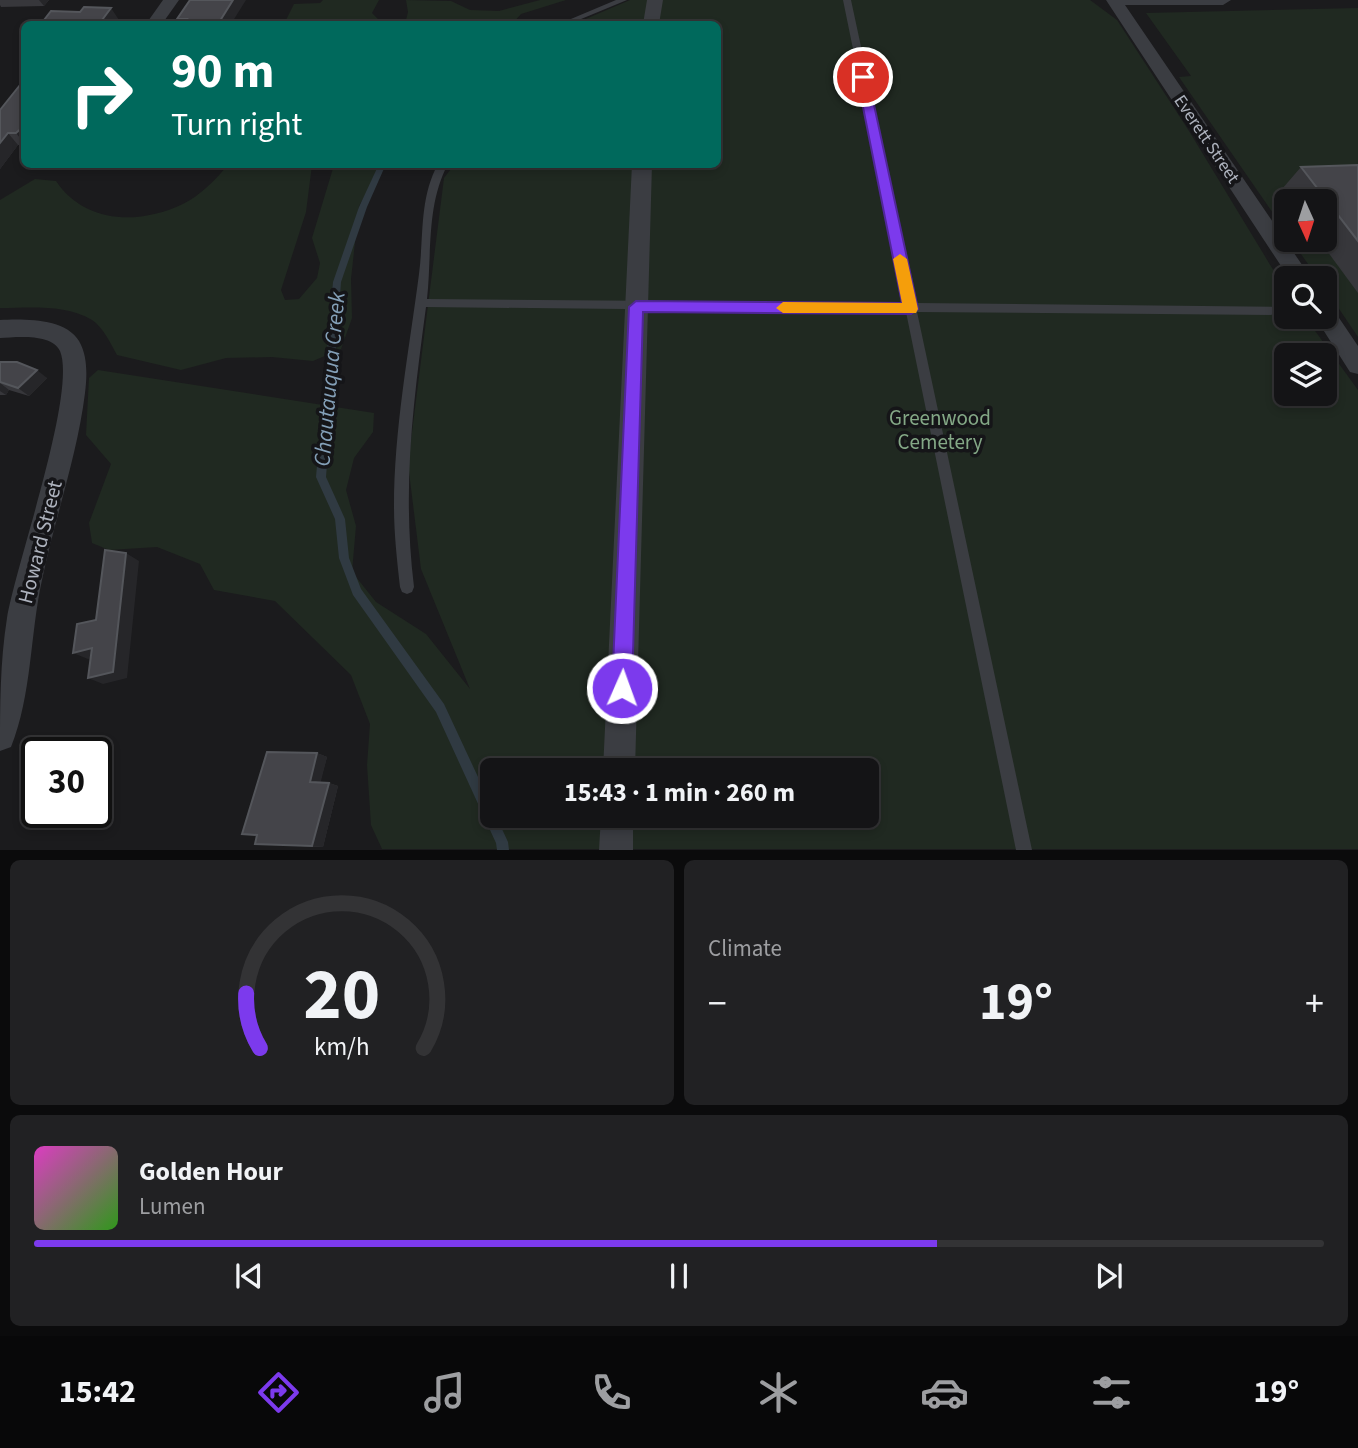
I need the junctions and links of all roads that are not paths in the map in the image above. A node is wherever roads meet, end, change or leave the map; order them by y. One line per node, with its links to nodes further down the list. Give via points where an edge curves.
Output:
1 (171, 0): 8 (street)
2 (623, 0): 9 (lane)
3 (655, 0): 10 (street)
4 (847, 0): 16 (lane)
5 (1114, 0): 13 (street, Everett Street)
6 (1123, 0): 7 (street)
7 (1223, 0)
8 (156, 21)
9 (570, 21)
10 (652, 21)
11 (440, 168): 14 (lane, via 427,217)
12 (642, 168): 15 (street)
13 (1292, 266)
14 (420, 303): 15 (lane); 21 (lane, via 401,465)
15 (636, 307): 16 (lane); 23 (street)
16 (911, 309): 17 (lane); 26 (lane)
17 (1274, 311)
18 (0, 329): 22 (street, Howard Street, via 61,338 71,347 74,363 69,425 27,581)
19 (1334, 329): 20 (street)
20 (1358, 365)
21 (407, 587)
22 (0, 736)
23 (619, 758)
24 (617, 828): 25 (street)
25 (616, 849)
26 (1024, 849)

